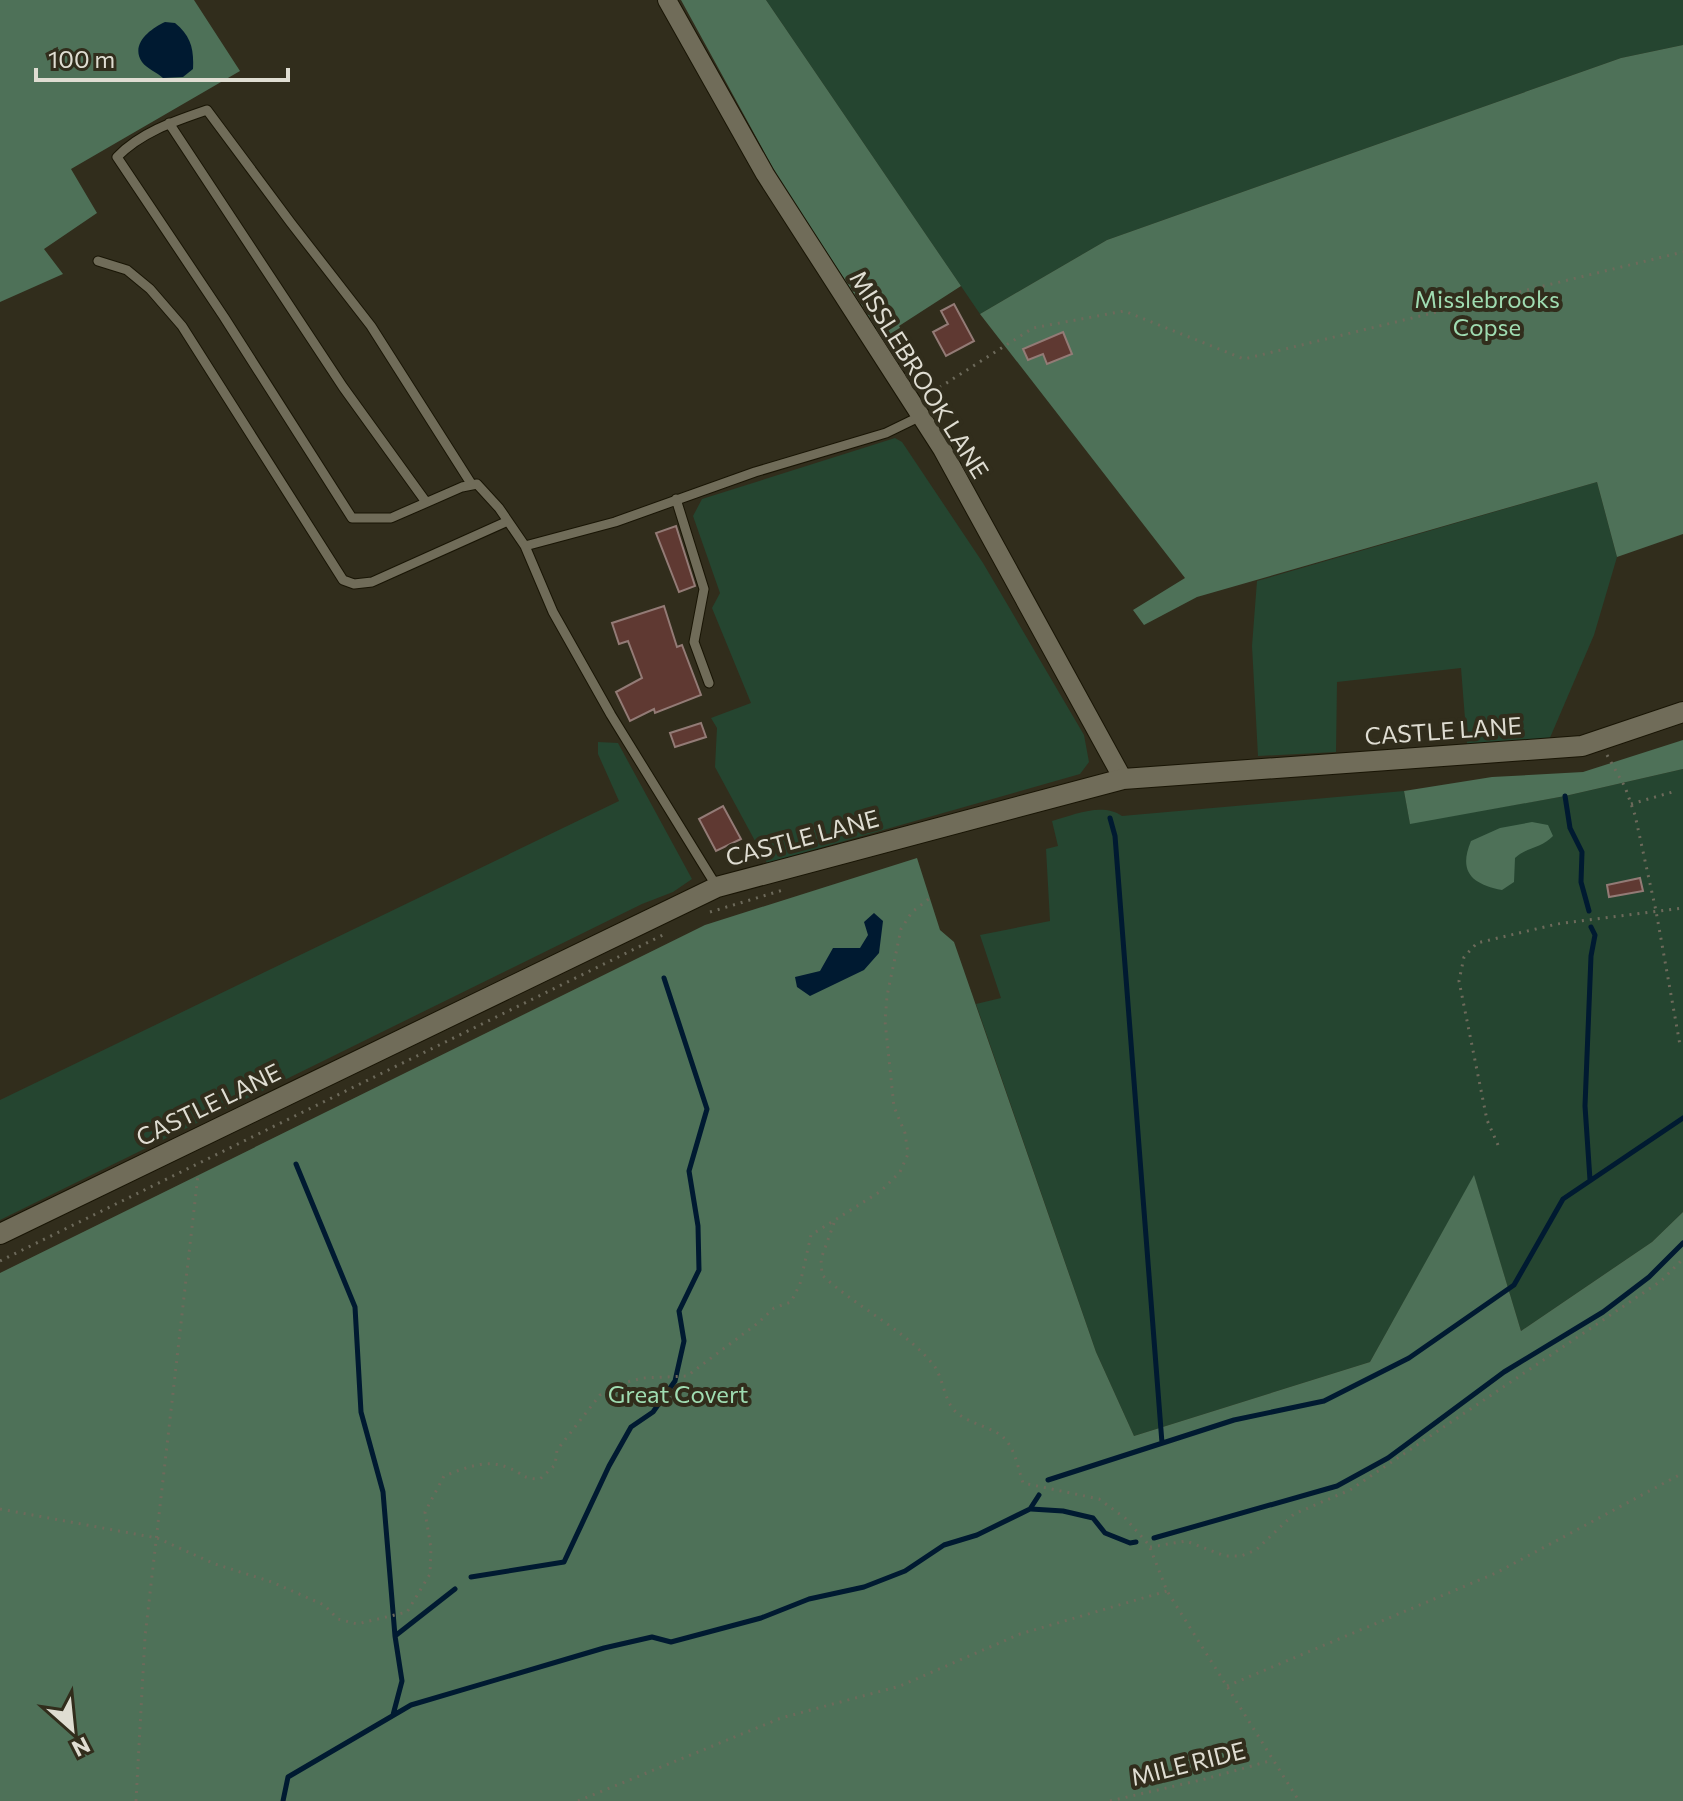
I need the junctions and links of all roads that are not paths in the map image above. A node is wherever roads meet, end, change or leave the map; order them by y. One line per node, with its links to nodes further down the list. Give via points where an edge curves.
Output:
1 (667, 0): 4 (street, MISSLEBROOK LANE, via 765,174)
2 (169, 123): 5 (lane, via 207,110 371,326); 7 (lane, via 343,387); 7 (lane, via 128,145 117,157 352,518 391,518)
3 (98, 261): 8 (lane, via 127,270 182,326 343,580 372,582)
4 (916, 409): 6 (lane, via 886,433); 12 (street, MISSLEBROOK LANE)
5 (472, 485): 7 (lane); 8 (lane, via 489,496)
6 (676, 499): 9 (lane); 10 (lane, via 704,589 694,642)
7 (426, 502)
8 (508, 521): 9 (lane)
9 (525, 546): 13 (lane, via 553,612)
10 (709, 683)
11 (1683, 712): 12 (street, CASTLE LANE, via 1582,746)
12 (1123, 779): 13 (street, CASTLE LANE)
13 (717, 887): 14 (street, CASTLE LANE)
14 (0, 1234)

